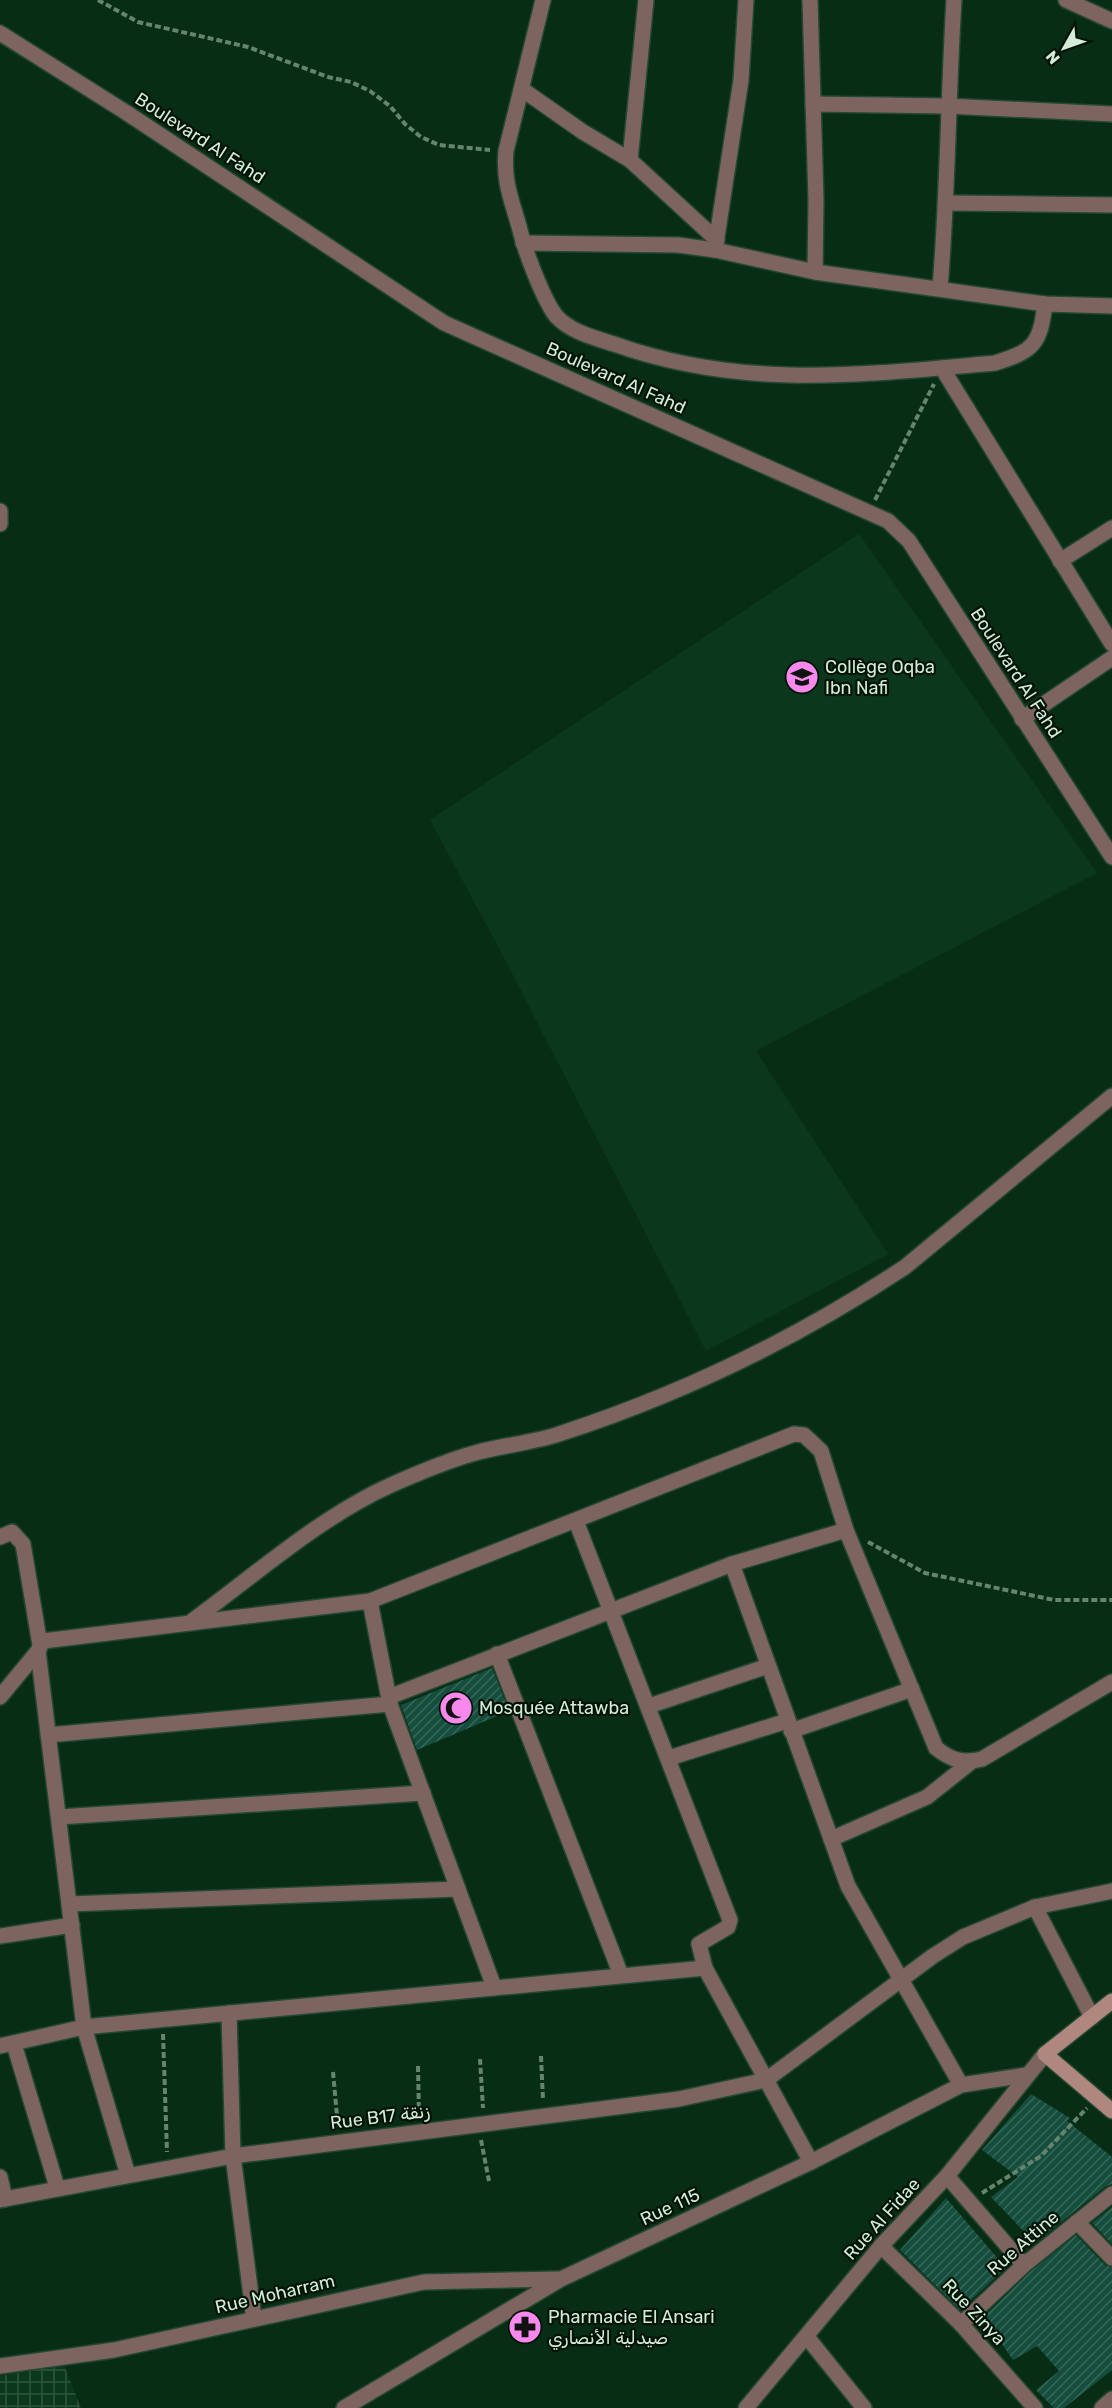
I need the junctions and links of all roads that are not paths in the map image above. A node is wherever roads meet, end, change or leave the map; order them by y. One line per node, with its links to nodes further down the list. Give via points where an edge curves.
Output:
1 (543, 0): 9 (street)
2 (646, 0): 13 (street)
3 (746, 0): 17 (street, via 741,80)
4 (810, 0): 10 (street)
5 (954, 0): 11 (street)
6 (1066, 0): 7 (street)
7 (1112, 21)
8 (0, 33): 29 (street, Boulevard Al Fahd, via 444,323 888,521 909,541)
9 (523, 90): 13 (street); 16 (street, via 504,172)
10 (813, 104): 11 (street); 18 (street)
11 (947, 106): 12 (street); 14 (street)
12 (1112, 114)
13 (630, 160): 17 (street)
14 (947, 203): 15 (street); 19 (street)
15 (1112, 205)
16 (523, 243): 17 (street); 22 (street, via 558,318 589,336 648,356 752,375 820,376)
17 (716, 245): 18 (street)
18 (815, 272): 19 (street)
19 (940, 288): 20 (street)
20 (1045, 304): 21 (street); 22 (street, via 1041,332 1028,349 995,363)
21 (1112, 306)
22 (942, 368): 26 (street)
23 (0, 511): 24 (street)
24 (0, 524)
25 (1112, 528): 26 (street)
26 (1060, 561): 27 (street)
27 (1112, 645)
28 (1112, 658): 29 (street)
29 (1022, 719): 30 (street, Boulevard Al Fahd)
30 (1112, 857)
31 (1112, 1096): 38 (street, via 905,1267 870,1291 719,1373 624,1412 556,1435 476,1452 388,1487 321,1527)
32 (576, 1521): 33 (street, via 794,1434 804,1435 821,1451); 36 (street); 37 (street)
33 (846, 1530): 35 (street); 43 (street)
34 (0, 1537): 39 (street, via 12,1532 23,1544)
35 (732, 1564): 37 (street); 41 (street)
36 (370, 1601): 38 (street); 45 (street)
37 (610, 1609): 40 (street); 46 (street)
38 (190, 1623): 39 (street, via 50,1640)
39 (39, 1648): 44 (street); 48 (street)
40 (497, 1654): 45 (street); 61 (street)
41 (768, 1666): 46 (street); 47 (street)
42 (1112, 1682): 50 (street, via 982,1759)
43 (912, 1689): 47 (street); 50 (street, via 936,1748 958,1761)
44 (0, 1697)
45 (390, 1701): 48 (street); 51 (street)
46 (649, 1706): 49 (street)
47 (789, 1726): 49 (street); 53 (street)
48 (48, 1735): 52 (street)
49 (669, 1758): 60 (street, via 730,1920 728,1927 699,1944)
50 (970, 1762): 53 (street, via 927,1797)
51 (423, 1793): 52 (street); 54 (street)
52 (59, 1817): 56 (street)
53 (831, 1839): 62 (street, via 848,1886)
54 (458, 1889): 56 (street); 63 (street)
55 (1112, 1891): 57 (street)
56 (69, 1904): 58 (street)
57 (1035, 1906): 62 (street, via 963,1937); 66 (street)
58 (72, 1925): 59 (street); 67 (street)
59 (0, 1936)
60 (705, 1968): 61 (street); 71 (street)
61 (621, 1975): 63 (street)
62 (902, 1980): 71 (street); 72 (street)
63 (494, 1987): 65 (street)
64 (1110, 2004): 66 (street)
65 (229, 2013): 67 (street); 74 (street)
66 (1092, 2017): 69 (street)
67 (84, 2027): 68 (street); 76 (street)
68 (7, 2045): 79 (street)
69 (1045, 2054): 70 (street, Rue Al Fidae); 73 (street)
70 (1026, 2075): 72 (street, Rue 115); 77 (street, Rue Al Fidae)
71 (766, 2080): 74 (street, Rue B17 زنقة, via 679,2099); 75 (street)
72 (962, 2085): 75 (street, Rue 115)
73 (1112, 2110)
74 (233, 2156): 76 (street, Rue B17 زنقة); 87 (street)
75 (811, 2162): 86 (street, Rue 115)
76 (128, 2175): 79 (street, Rue B17 زنقة)
77 (947, 2176): 83 (street, Rue Al Fidae); 85 (street)
78 (0, 2177): 81 (street)
79 (57, 2187): 81 (street, Rue B17 زنقة)
80 (1112, 2194): 82 (street, Rue Attine)
81 (3, 2199)
82 (1077, 2222): 84 (street); 85 (street, Rue Attine)
83 (881, 2246): 88 (street, Rue Zinya); 89 (street, Rue Al Fidae)
84 (1112, 2258)
85 (1024, 2265): 88 (street, Rue Attine)
86 (561, 2279): 87 (street, Rue Moharram, via 424,2282); 92 (street, Rue 115)
87 (254, 2319): 90 (street, Rue Moharram, via 114,2350)
88 (961, 2324): 95 (street, Rue Zinya)
89 (807, 2337): 93 (street, Rue Al Fidae); 94 (street)
90 (0, 2366)
91 (1112, 2399): 96 (street)
92 (346, 2408)
93 (747, 2408)
94 (864, 2408)
95 (1035, 2408)
96 (1102, 2408)

